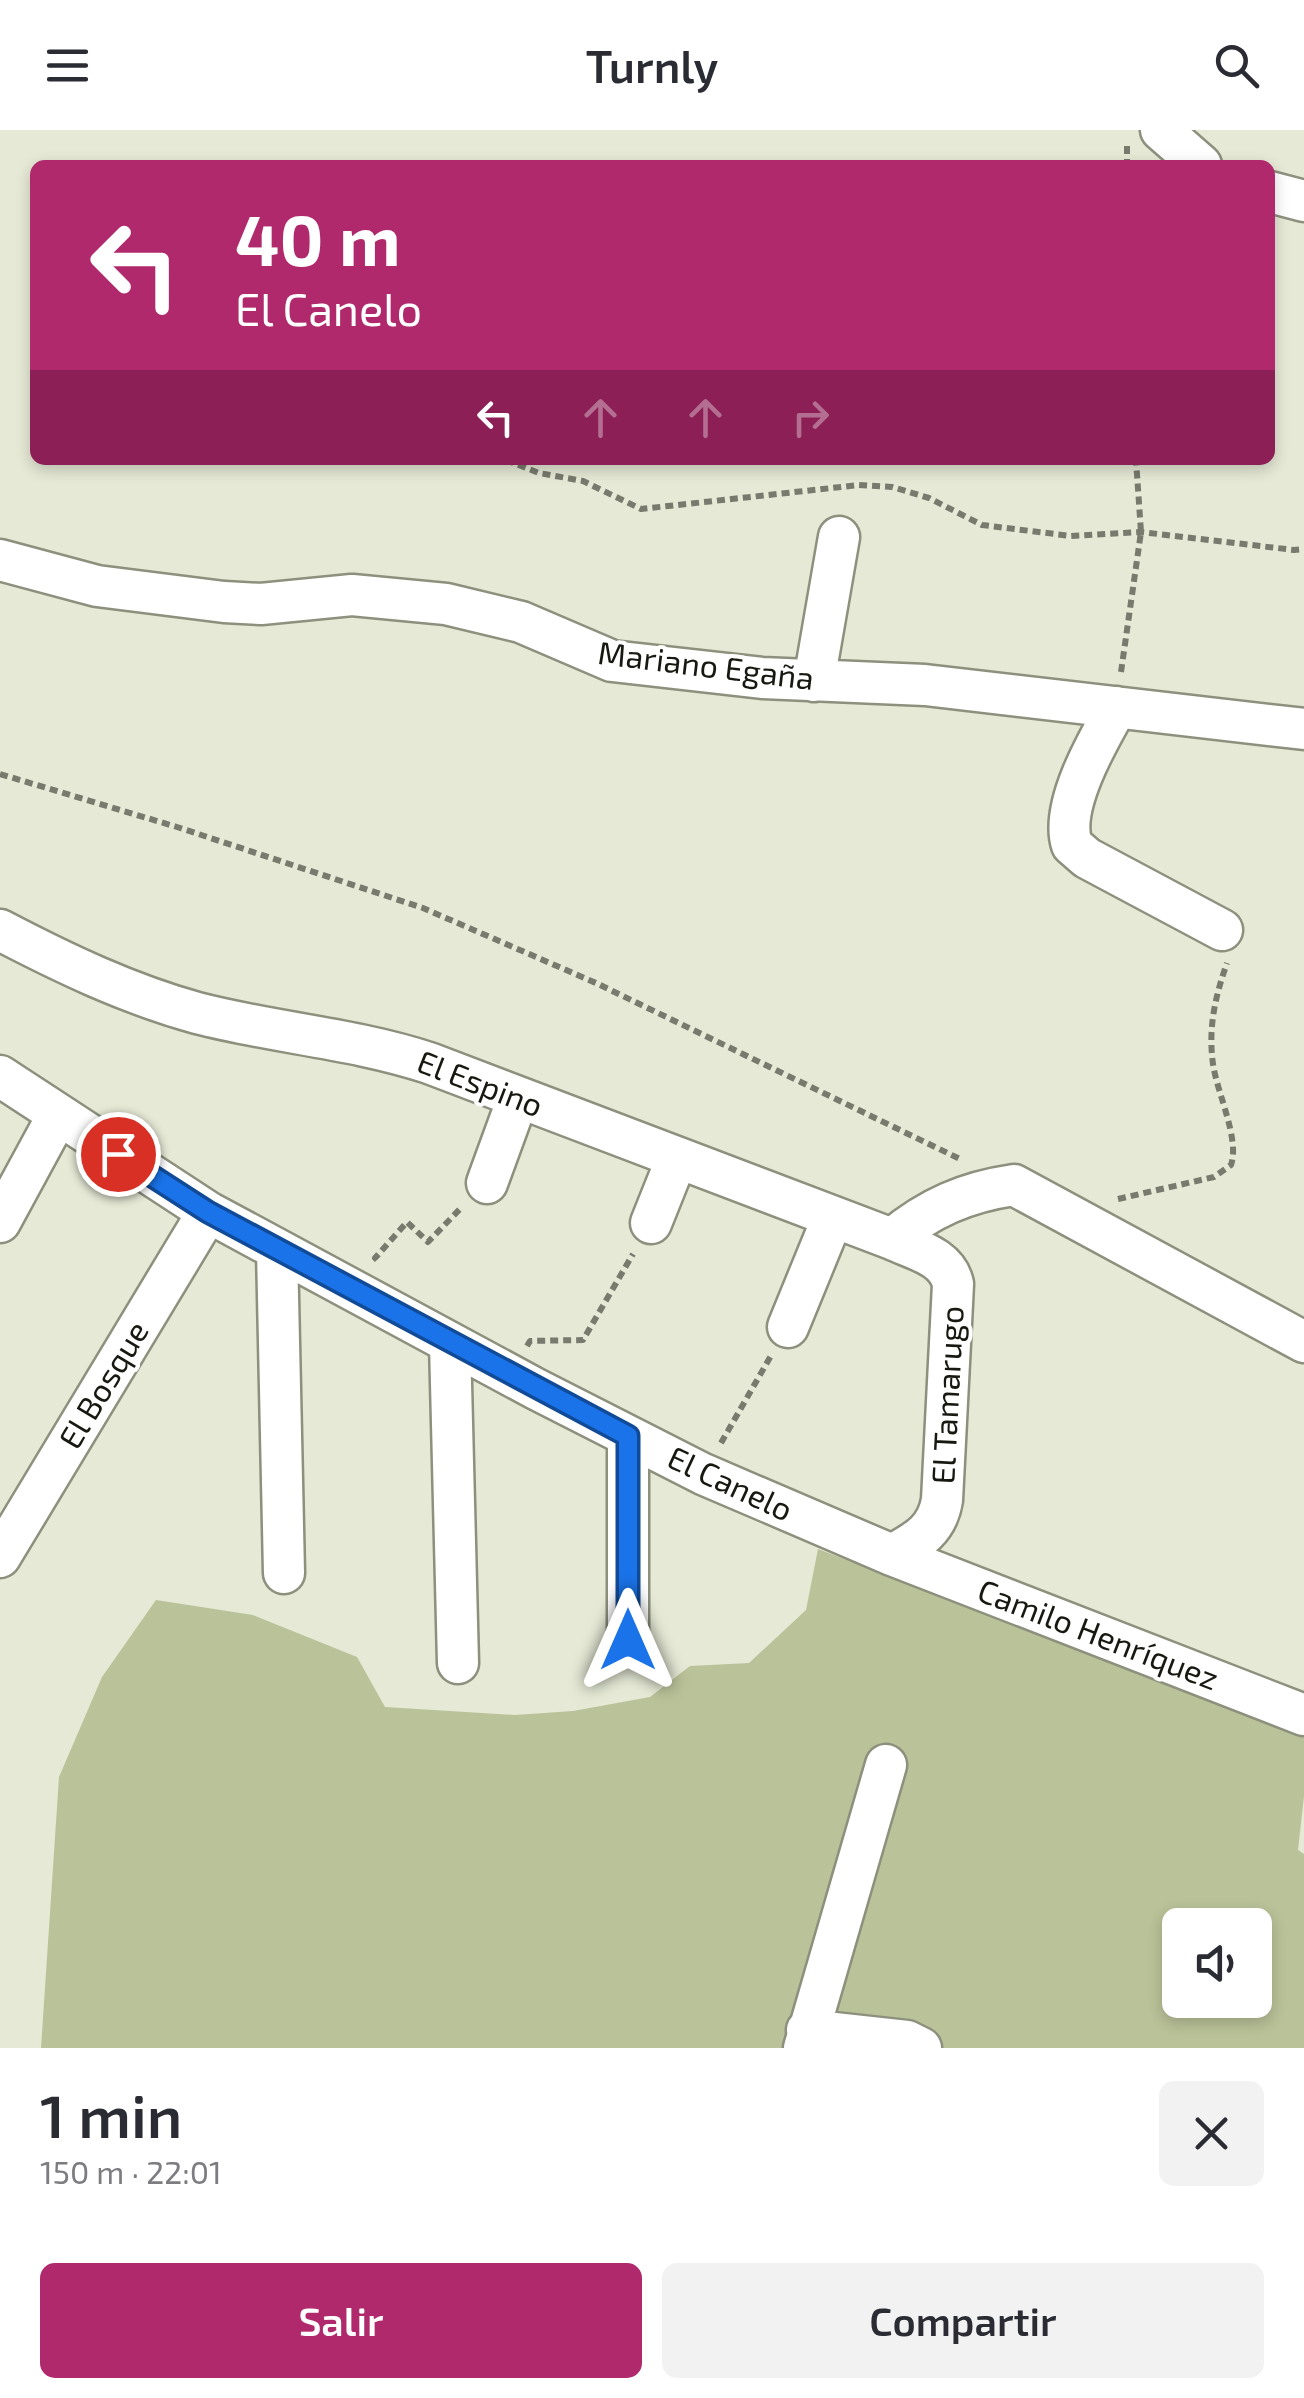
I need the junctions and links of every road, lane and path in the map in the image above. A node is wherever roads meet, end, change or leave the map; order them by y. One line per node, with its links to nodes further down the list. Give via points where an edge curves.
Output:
1 (1160, 130): 2 (street)
2 (1195, 160)
3 (1275, 193): 4 (street)
4 (1304, 201)
5 (519, 465): 7 (path, via 583,481 641,509 859,485 929,498 982,525 1070,536)
6 (1136, 465): 7 (path)
7 (1141, 532): 9 (path); 12 (path)
8 (839, 536): 11 (street)
9 (1304, 549)
10 (0, 560): 11 (street, Mariano Egaña, via 97,586 224,602 352,595 415,600 500,615 612,660)
11 (814, 681): 12 (street, Mariano Egaña, via 926,685)
12 (1117, 707): 13 (street, Mariano Egaña); 16 (street, via 1078,790 1072,845)
13 (1304, 729)
14 (0, 774): 21 (path, via 422,908 596,982)
15 (0, 930): 18 (street, El Espino, via 166,1003 398,1053)
16 (1222, 930): 24 (path, via 1230,956 1211,1034 1234,1147 1231,1165 1214,1177)
17 (0, 1076): 19 (street, El Canelo)
18 (518, 1098): 20 (street, El Espino); 22 (street)
19 (58, 1115): 23 (street, El Canelo); 26 (street)
20 (678, 1158): 25 (street, El Espino); 27 (street)
21 (962, 1160)
22 (487, 1183): 31 (path, via 428,1242 407,1222 375,1258 404,1279)
23 (208, 1212): 29 (street, El Canelo); 39 (street, El Bosque)
24 (1063, 1212): 28 (street, via 1014,1186 987,1190 936,1208); 33 (street)
25 (833, 1218): 28 (street, El Espino); 32 (street)
26 (0, 1222)
27 (651, 1223): 35 (path, via 583,1340 530,1341 524,1350 549,1367)
28 (892, 1239): 30 (street, El Espino)
29 (277, 1250): 31 (street, El Canelo); 40 (street)
30 (950, 1271): 38 (street, El Tamarugo, via 940,1513 921,1539)
31 (384, 1306): 34 (street, El Canelo)
32 (788, 1327): 37 (path)
33 (1304, 1342)
34 (450, 1343): 35 (street, El Canelo); 42 (street)
35 (536, 1389): 36 (street, El Canelo)
36 (628, 1436): 37 (street, El Canelo); 41 (street)
37 (704, 1474): 38 (street, El Canelo)
38 (892, 1555): 43 (street, Camilo Henríquez)
39 (0, 1557)
40 (284, 1573)
41 (628, 1640)
42 (458, 1663)
43 (1304, 1715)
44 (886, 1765): 45 (street)
45 (806, 2039): 46 (street, via 908,2041)
46 (921, 2048)

